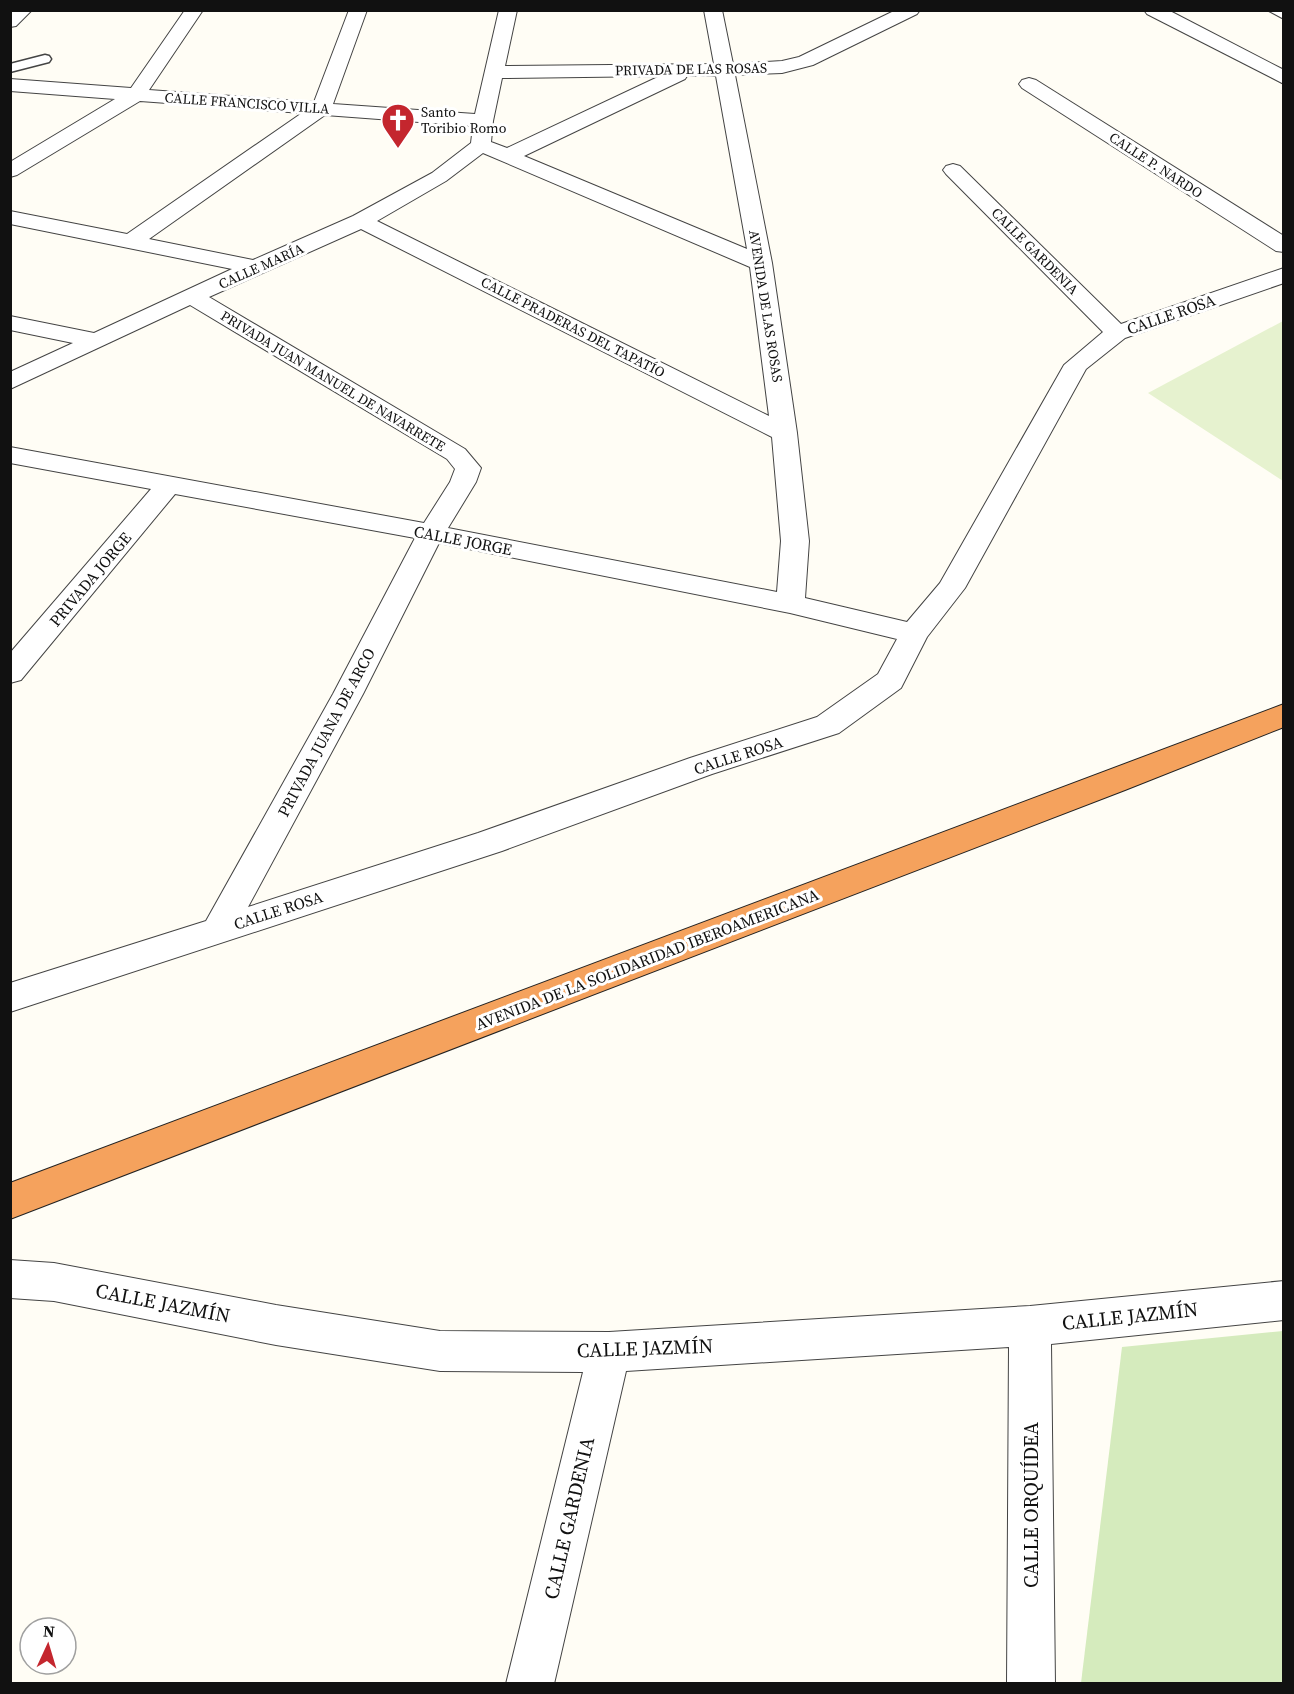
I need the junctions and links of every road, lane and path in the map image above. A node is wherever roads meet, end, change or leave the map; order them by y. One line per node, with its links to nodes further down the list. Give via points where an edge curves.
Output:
1 (23, 10): 10 (street)
2 (194, 10): 19 (street)
3 (358, 10): 20 (street)
4 (508, 10): 15 (street)
5 (713, 10): 14 (street, AVENIDA DE LAS ROSAS)
6 (911, 10): 14 (street, PRIVADA DE LAS ROSAS, via 806,61 782,67)
7 (1153, 10): 16 (street)
8 (1276, 10): 9 (street)
9 (1284, 14)
10 (10, 22)
11 (45, 58): 12 (lane)
12 (10, 68)
13 (687, 70): 14 (street, PRIVADA DE LAS ROSAS); 15 (street, PRIVADA DE LAS ROSAS); 23 (street)
14 (723, 70): 30 (street, AVENIDA DE LAS ROSAS)
15 (495, 72): 21 (street)
16 (1284, 78)
17 (1029, 84): 29 (street, CALLE P. NARDO)
18 (10, 85): 19 (street, CALLE FRANCISCO VILLA)
19 (137, 94): 20 (street, CALLE FRANCISCO VILLA); 25 (street)
20 (322, 108): 21 (street, CALLE FRANCISCO VILLA); 28 (street)
21 (483, 121): 22 (street)
22 (482, 145): 23 (street); 27 (street, CALLE MARÍA, via 439,177)
23 (509, 155): 30 (street)
24 (953, 170): 35 (street, CALLE GARDENIA)
25 (10, 171)
26 (10, 217): 28 (street)
27 (361, 221): 31 (street, CALLE MARÍA); 38 (street, CALLE PRADERAS DEL TAPATÍO)
28 (132, 241): 31 (street)
29 (1284, 246)
30 (761, 263): 38 (street, AVENIDA DE LAS ROSAS)
31 (258, 268): 33 (street, CALLE MARÍA)
32 (1284, 275): 35 (street, CALLE ROSA)
33 (191, 296): 36 (street, CALLE MARÍA); 41 (street, PRIVADA JUAN MANUEL DE NAVARRETE, via 456,454 468,468)
34 (10, 323): 36 (street)
35 (1116, 333): 43 (street, CALLE ROSA, via 1076,364 951,588)
36 (98, 341): 37 (street, CALLE MARÍA)
37 (10, 382)
38 (784, 433): 42 (street, AVENIDA DE LAS ROSAS, via 795,541)
39 (10, 455): 40 (street, CALLE JORGE)
40 (170, 484): 41 (street, CALLE JORGE); 44 (street, PRIVADA JORGE)
41 (431, 533): 42 (street, CALLE JORGE); 46 (street, PRIVADA JUANA DE ARCO)
42 (790, 604): 43 (street, CALLE JORGE)
43 (914, 633): 46 (street, CALLE ROSA, via 890,681 828,725 490,842)
44 (10, 673)
45 (1284, 715): 48 (highway, AVENIDA DE LA SOLIDARIDAD IBEROAMERICANA)
46 (218, 930): 47 (street, CALLE ROSA)
47 (10, 998)
48 (10, 1201)
49 (10, 1279): 52 (street, CALLE JAZMÍN, via 54,1282 276,1325 440,1351)
50 (1284, 1300): 51 (street, CALLE JAZMÍN)
51 (1030, 1326): 52 (street, CALLE JAZMÍN); 54 (street, CALLE ORQUÍDEA)
52 (609, 1352): 53 (street, CALLE GARDENIA)
53 (530, 1683)
54 (1031, 1683)

